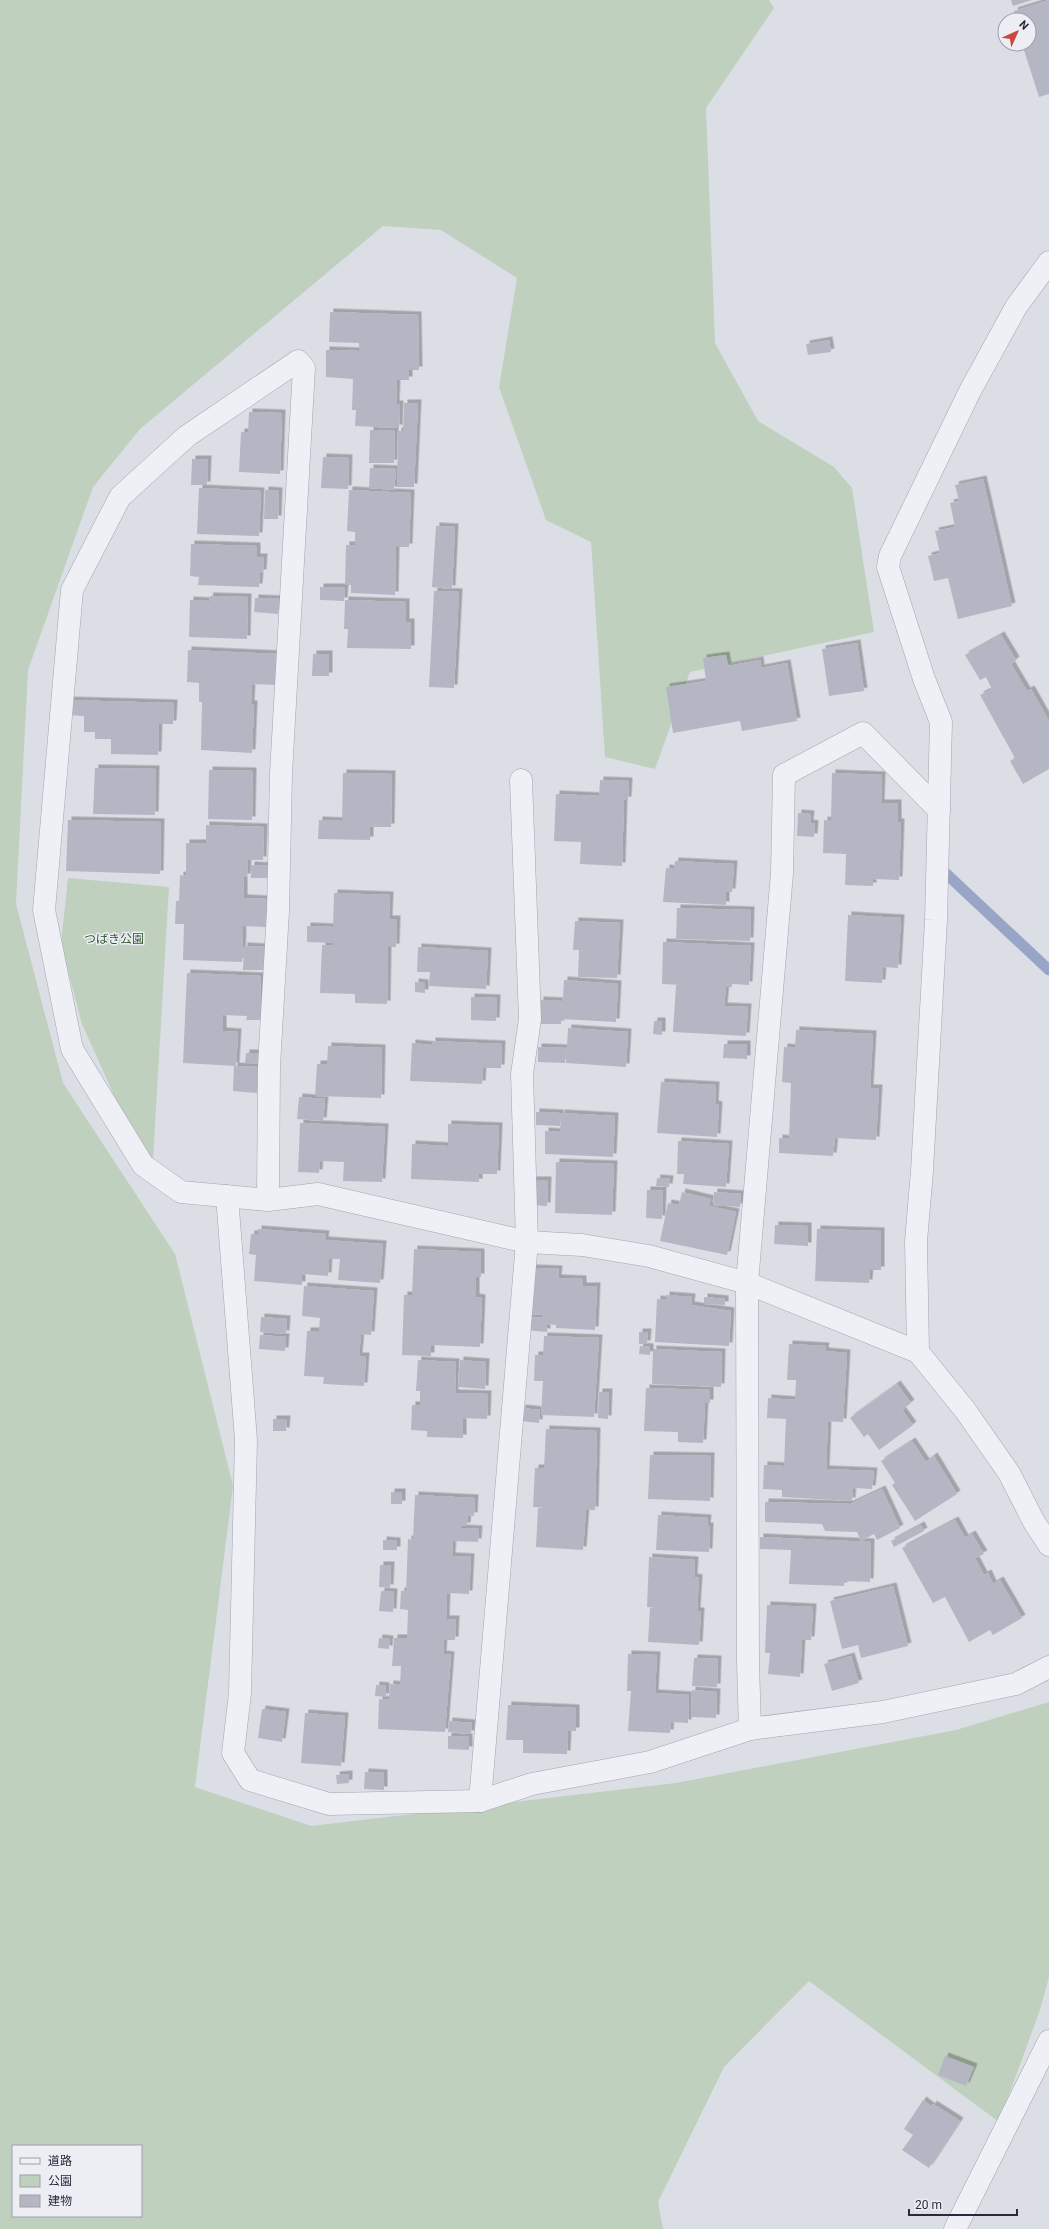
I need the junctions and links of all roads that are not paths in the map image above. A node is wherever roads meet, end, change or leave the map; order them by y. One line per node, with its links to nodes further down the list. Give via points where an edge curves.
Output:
1 (1049, 262): 3 (street, via 1016,307 970,391 890,556 888,567 924,679 941,722)
2 (521, 780): 6 (street, via 530,1019 522,1074)
3 (939, 810): 7 (street, via 863,733 784,775 782,872); 8 (street, via 935,936 916,1241)
4 (227, 1196): 5 (street); 5 (street, via 180,1192 143,1166 72,1049 44,910 72,590 120,497 187,436 298,361 304,368 281,774 278,912 269,1066); 12 (street, via 246,1440 240,1692 233,1753 250,1780 329,1804)
5 (268, 1200): 6 (street, via 318,1194)
6 (527, 1242): 7 (street, via 582,1245 649,1256); 12 (street)
7 (747, 1283): 8 (street); 11 (street)
8 (918, 1352): 9 (street, via 965,1410 1009,1473)
9 (1049, 1545)
10 (1049, 1667): 11 (street, via 1016,1684 884,1712)
11 (750, 1729): 12 (street, via 650,1762 532,1784)
12 (480, 1801)
13 (1049, 2041): 14 (street)
14 (955, 2229)

